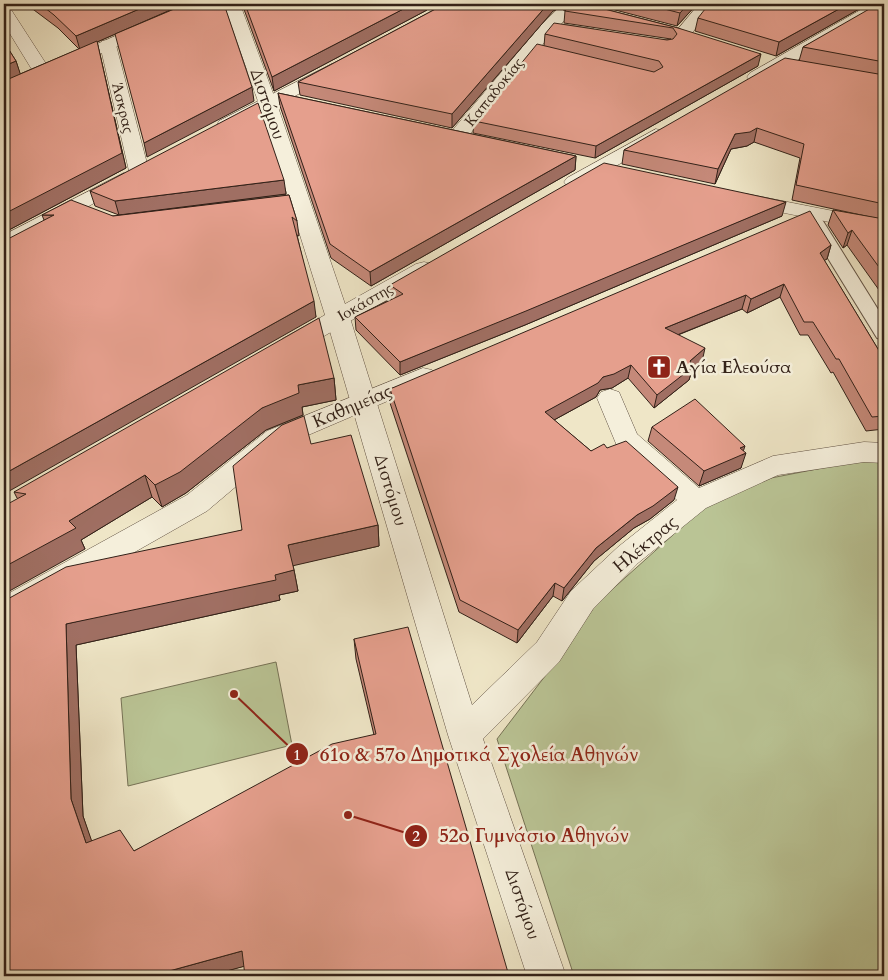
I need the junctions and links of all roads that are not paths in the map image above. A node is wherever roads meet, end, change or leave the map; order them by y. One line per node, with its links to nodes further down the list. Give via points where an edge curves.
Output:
1 (201, 4): 14 (street)
2 (232, 4): 25 (street, Διστόμου)
3 (570, 4): 7 (street); 10 (street, Καπαδοκίας)
4 (708, 4): 13 (street)
5 (882, 4): 20 (street)
6 (450, 6): 9 (street)
7 (590, 10)
8 (4, 11): 22 (street)
9 (424, 12)
10 (548, 27): 12 (street); 16 (street, Καπαδοκίας)
11 (664, 29): 13 (street)
12 (606, 36)
13 (678, 40): 15 (street)
14 (108, 45): 22 (street); 33 (street, Άσκρας)
15 (697, 45)
16 (530, 48): 17 (lane, Καπαδοκίας); 29 (street, Καπαδοκίας)
17 (548, 52)
18 (756, 56): 20 (street)
19 (346, 62): 25 (street)
20 (778, 64): 21 (street); 23 (street)
21 (807, 69)
22 (43, 73): 24 (street)
23 (744, 84)
24 (4, 91)
25 (274, 101): 26 (street); 28 (street); 44 (street, Διστόμου, via 290,202)
26 (307, 104)
27 (668, 128): 32 (street)
28 (208, 135)
29 (458, 136)
30 (572, 161): 32 (street)
31 (156, 162): 33 (street)
32 (600, 167): 34 (street); 35 (street)
33 (139, 171): 37 (street)
34 (629, 174)
35 (558, 192)
36 (734, 196): 38 (street)
37 (75, 206): 39 (street); 42 (street)
38 (810, 213): 40 (street); 41 (street); 45 (lane)
39 (100, 217)
40 (884, 227)
41 (774, 228)
42 (4, 243)
43 (440, 260): 44 (street, Ιοκάστης)
44 (338, 318): 46 (street, Ιοκάστης); 49 (street, Διστόμου)
45 (884, 334)
46 (270, 357)
47 (444, 368): 49 (street, Καθημείας)
48 (610, 398): 51 (street, via 626,439)
49 (364, 400): 52 (street, Καθημείας, via 276,438 197,503); 53 (street, Διστόμου)
50 (884, 453): 51 (street, Ηλέκτρας, via 864,452 773,466)
51 (696, 501): 53 (street, Ηλέκτρας, via 628,556 582,600 548,652)
52 (4, 611)
53 (466, 735): 54 (street, Διστόμου)
54 (547, 976)

